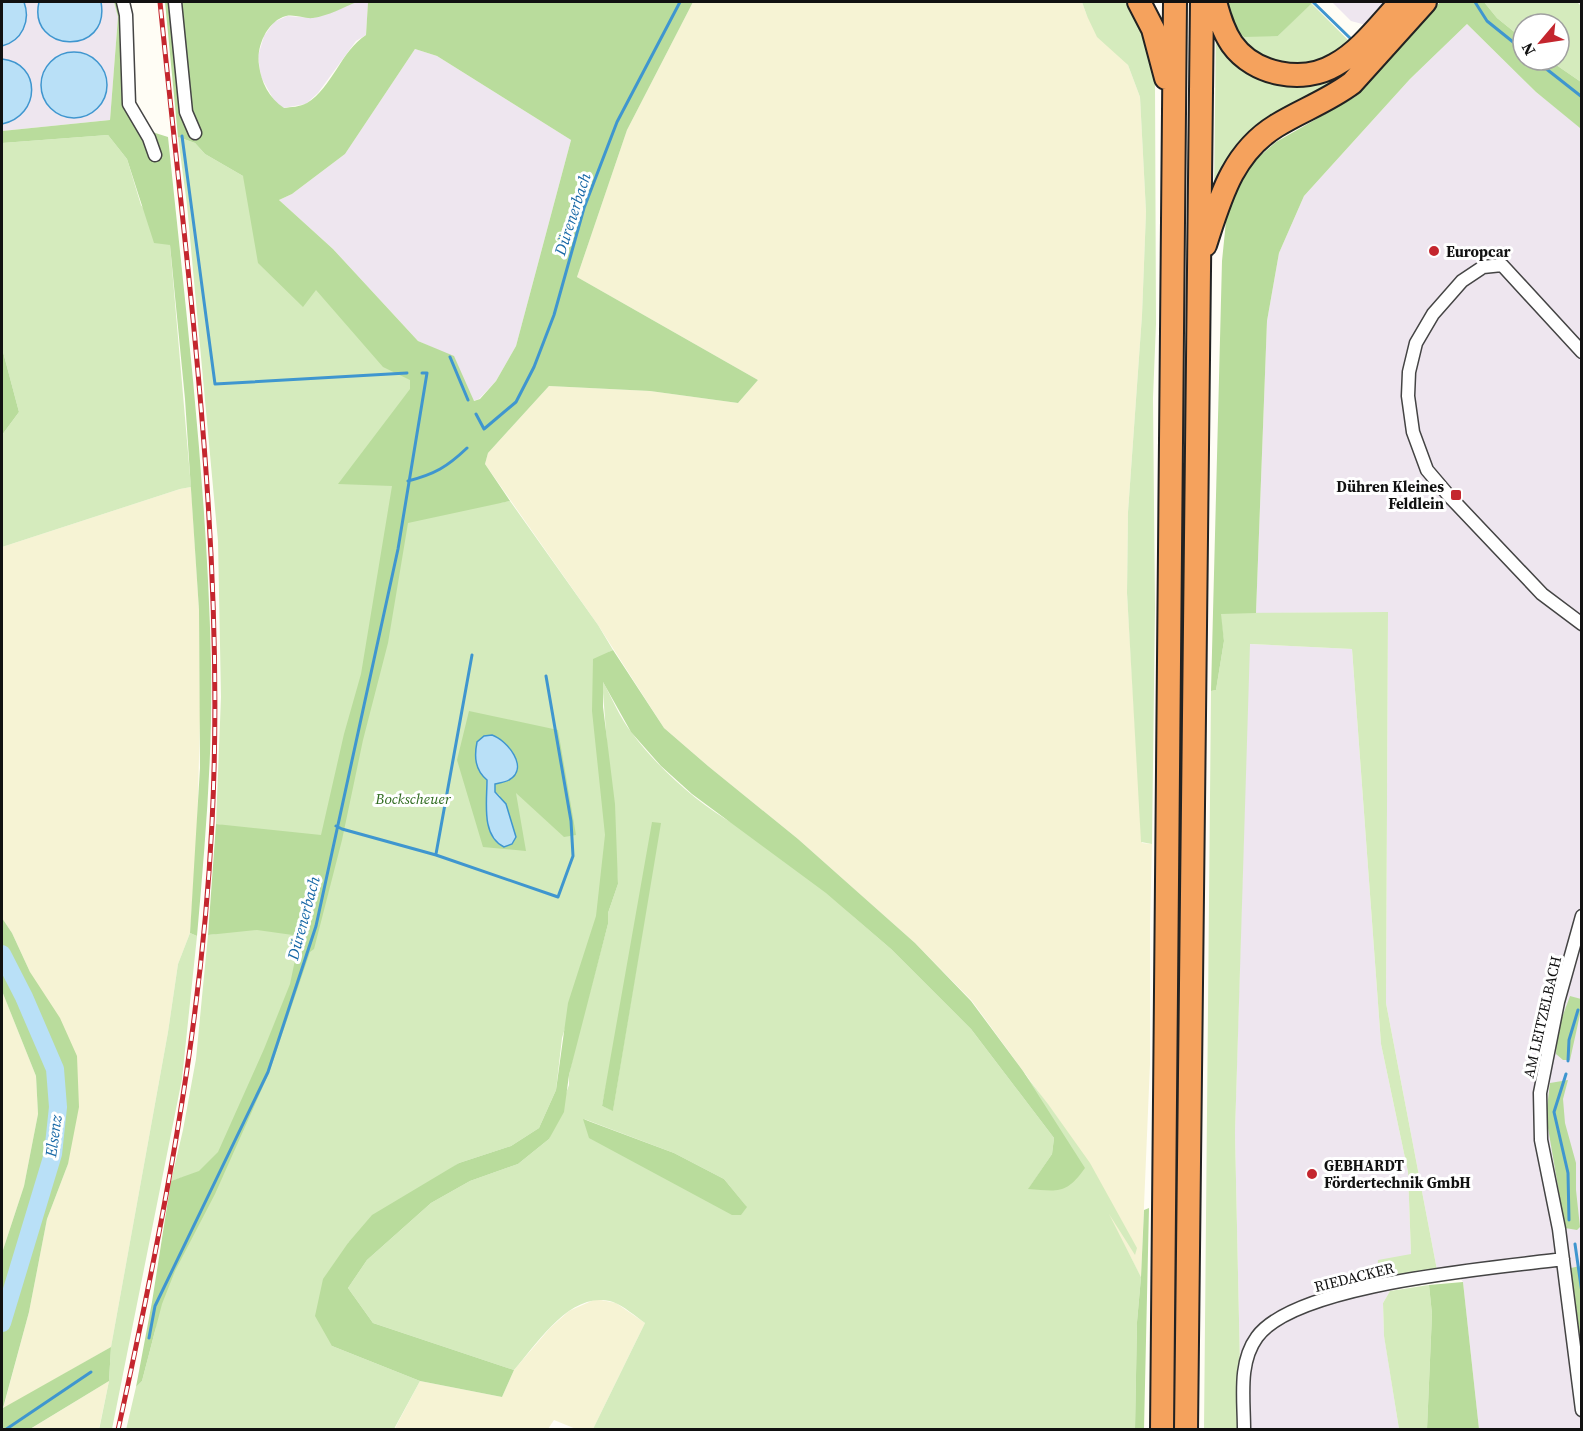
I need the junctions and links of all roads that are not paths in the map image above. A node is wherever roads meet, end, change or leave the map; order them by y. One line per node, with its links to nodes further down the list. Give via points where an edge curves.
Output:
1 (123, 2): 12 (street, via 129,104)
2 (175, 2): 11 (street, via 186,112)
3 (1139, 2): 10 (highway, via 1153,29)
4 (1175, 2): 10 (highway)
5 (1202, 2): 13 (highway)
6 (1215, 2): 9 (highway, via 1233,45 1250,61 1286,75 1320,72)
7 (1401, 2): 9 (highway)
8 (1425, 2): 9 (highway)
9 (1372, 47): 13 (highway, via 1352,83 1263,134 1236,164 1220,199)
10 (1174, 115): 19 (highway)
11 (195, 133)
12 (156, 155)
13 (1199, 267): 20 (highway)
14 (1581, 352): 15 (street, via 1502,266 1483,267 1462,281 1433,314 1416,343 1408,396 1413,432 1427,470 1542,594)
15 (1581, 624)
16 (1581, 916): 17 (street, AM LEITZELBACH, via 1540,1093 1541,1140)
17 (1563, 1259): 18 (street, AM LEITZELBACH); 21 (street, RIEDACKER, via 1374,1286 1335,1295 1283,1317 1258,1336 1245,1359)
18 (1581, 1410)
19 (1162, 1430)
20 (1186, 1430)
21 (1244, 1430)

